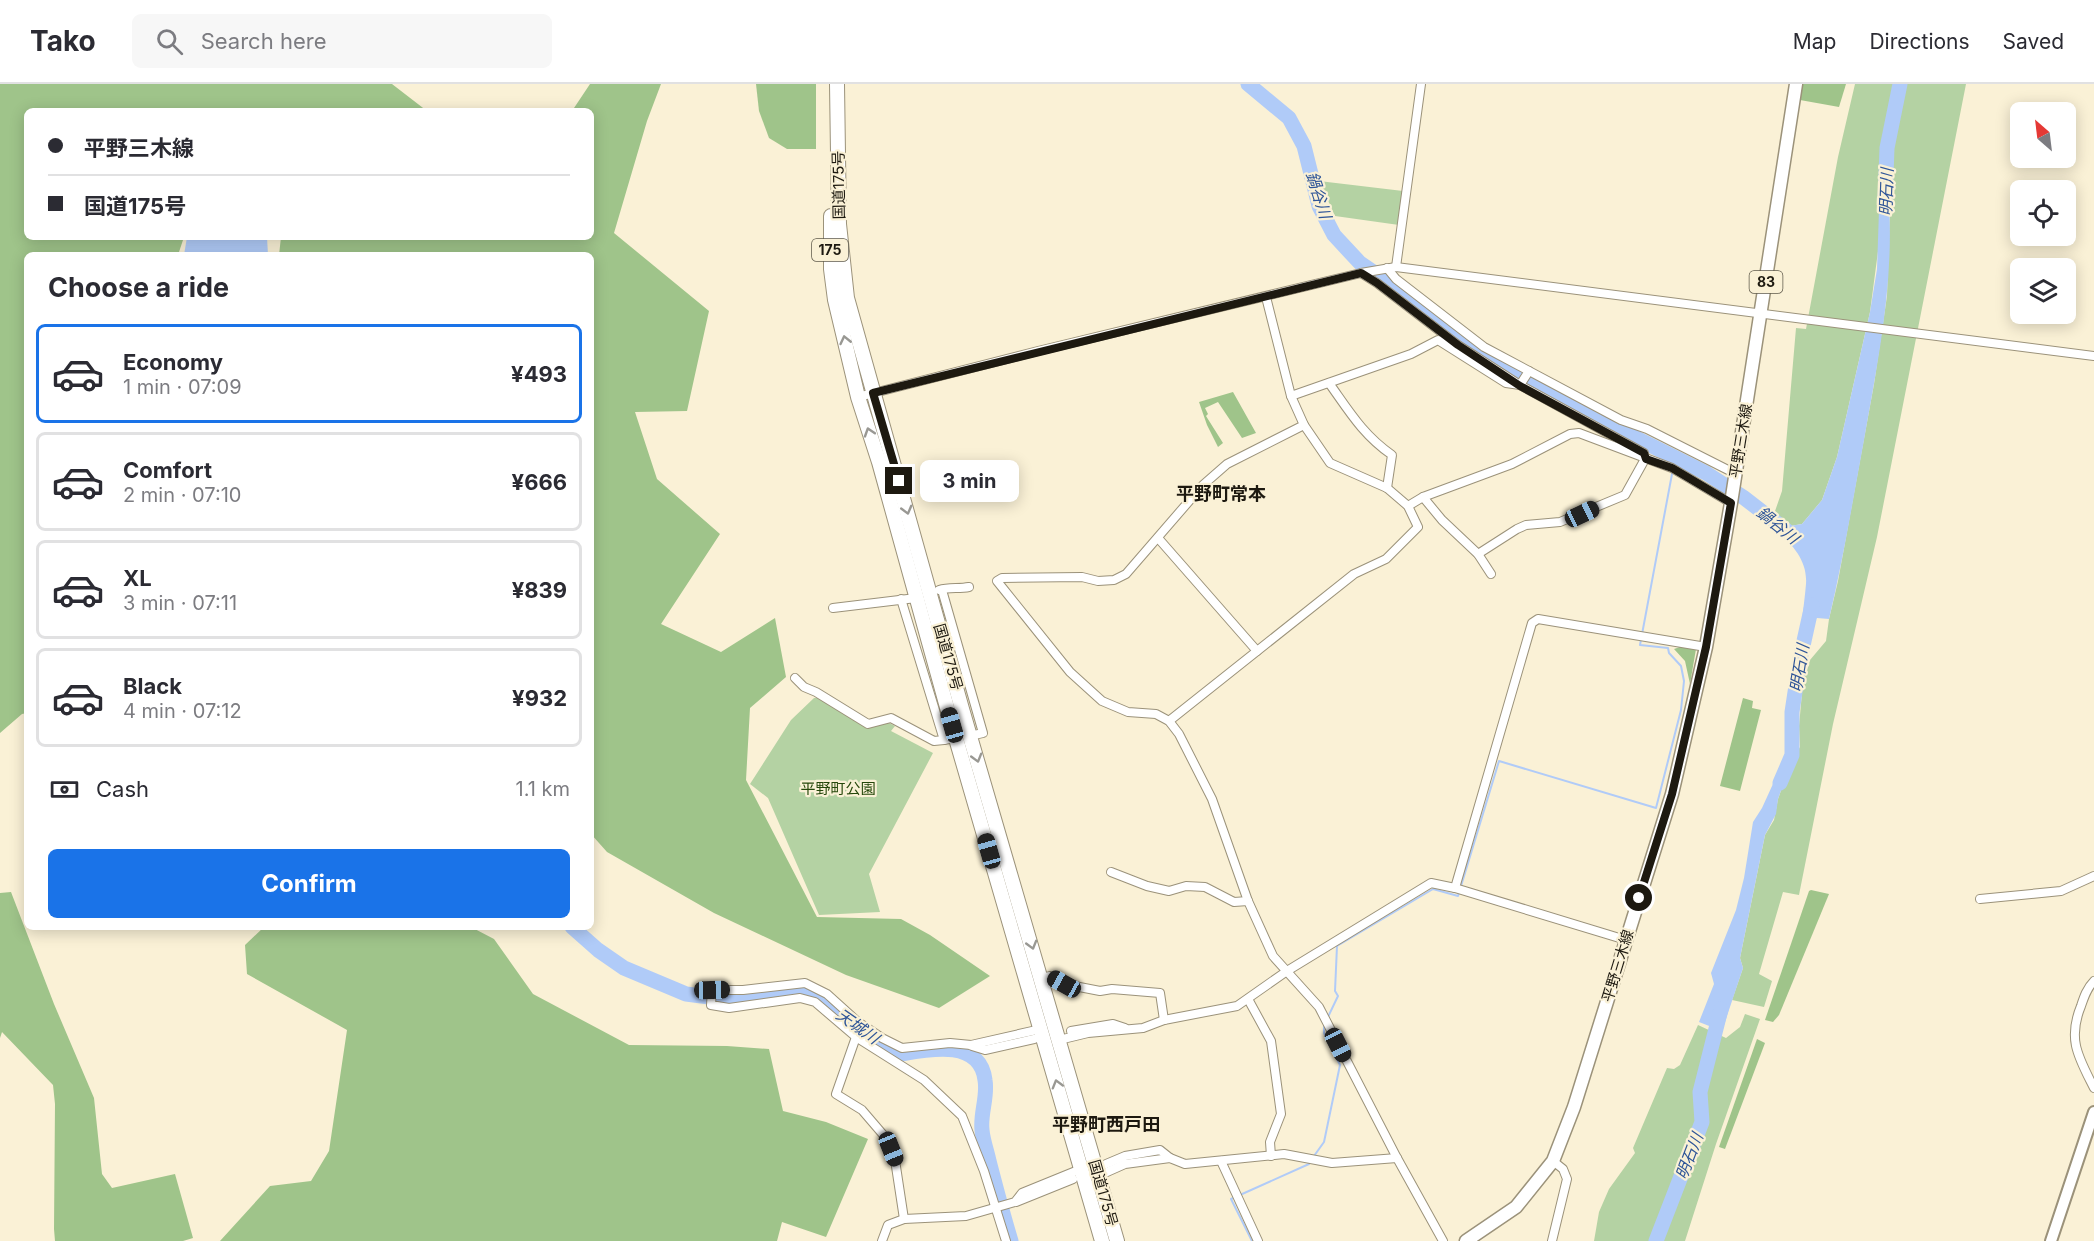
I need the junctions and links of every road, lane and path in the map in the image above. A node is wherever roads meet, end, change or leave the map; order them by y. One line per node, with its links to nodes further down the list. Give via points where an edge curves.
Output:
1 (837, 84): 4 (highway, 国道175号 / 175)
2 (1421, 84): 5 (street)
3 (1796, 84): 9 (main road, 平野三木線 / 83)
4 (837, 99): 14 (highway, 国道175号 / 175, via 839,224 847,298); 16 (highway, 国道175号 / 175, one-way to 4, via 831,269)
5 (1396, 267): 6 (street); 9 (street)
6 (1387, 268): 7 (street); 11 (street, via 1484,346)
7 (1361, 273): 8 (street); 13 (street)
8 (1266, 297): 14 (street); 15 (street)
9 (1761, 315): 10 (street); 19 (main road, 平野三木線 / 83)
10 (2094, 356)
11 (1530, 371): 13 (street); 19 (street)
12 (1329, 383): 13 (street, via 1411,354 1438,340 1506,383); 15 (street); 20 (street, via 1360,429 1392,455)
13 (1520, 386): 18 (street, via 1644,453)
14 (873, 393): 16 (street); 28 (highway, 国道175号 / 175, one-way to 28)
15 (1291, 396): 17 (street)
16 (858, 397): 28 (highway, 国道175号 / 175, one-way to 16)
17 (1304, 425): 20 (street, via 1330,463); 24 (street, via 1227,464 1203,485)
18 (1646, 459): 21 (street, via 1579,433 1570,434 1512,464); 22 (street, via 1672,468); 25 (street, via 1625,495 1560,522 1526,525)
19 (1736, 477): 22 (main road, 平野三木線 / 83)
20 (1387, 488): 23 (street)
21 (1423, 497): 23 (street); 25 (street)
22 (1732, 501): 31 (main road, 平野三木線 / 83)
23 (1408, 507): 32 (street, via 1418,527 1386,559 1354,574)
24 (1158, 538): 32 (street); 34 (street, via 1126,573 1114,580 1082,577 997,581 1070,672 1102,701)
25 (1478, 554): 26 (street)
26 (1491, 574)
27 (969, 587): 28 (street)
28 (929, 593): 29 (street); 35 (highway, 国道175号 / 175); 35 (street, via 983,733)
29 (901, 599): 30 (street); 35 (street)
30 (833, 608)
31 (1706, 647): 38 (street, via 1538,620 1532,623); 41 (main road, 平野三木線 / 83, via 1672,794)
32 (1257, 651): 34 (street)
33 (795, 678): 35 (street, via 868,724 891,718 934,741)
34 (1169, 721): 40 (street, via 1212,799)
35 (957, 738): 43 (highway, 国道175号 / 175, one-way to 43); 49 (highway, 国道175号 / 175)
36 (1111, 872): 40 (street, via 1169,891 1185,886 1205,887 1234,902)
37 (2094, 876): 39 (street, via 2061,891)
38 (1455, 888): 41 (street); 42 (street, via 1431,883)
39 (1980, 899)
40 (1248, 901): 42 (street, via 1273,956)
41 (1626, 940): 61 (main road, 平野三木線 / 83, via 1574,1107)
42 (1287, 971): 45 (street); 59 (street, via 1319,1007)
43 (1042, 978): 46 (street, via 1050,976 1064,984 1100,991 1160,993); 52 (highway, 国道175号 / 175)
44 (2094, 981): 55 (street, via 2075,1020 2074,1040)
45 (1248, 999): 46 (street, via 1237,1006); 57 (street, via 1271,1041 1281,1114 1270,1142)
46 (1164, 1020): 47 (street)
47 (1126, 1029): 48 (street, via 1113,1024); 52 (street)
48 (1071, 1031)
49 (1037, 1034): 53 (street); 53 (street, via 985,1050); 63 (highway, 国道175号 / 175, one-way to 49)
50 (856, 1037): 51 (street, via 814,1002 800,998 729,1008 711,1005 712,990 805,983 827,994); 54 (street); 66 (street, via 836,1094 862,1110 886,1138 895,1160)
51 (882, 1038): 53 (street, via 902,1048); 54 (street)
52 (1059, 1040): 62 (highway, 国道175号 / 175)
53 (971, 1045)
54 (875, 1049): 65 (street, via 924,1080 962,1116)
55 (2094, 1088)
56 (2094, 1112): 75 (street)
57 (1271, 1156): 59 (street, via 1284,1154 1332,1163); 60 (street)
58 (1170, 1158): 60 (street, via 1185,1164); 62 (street); 62 (street, via 1160,1150 1125,1156)
59 (1397, 1158): 72 (street)
60 (1221, 1161): 71 (street)
61 (1553, 1161): 73 (main road, 平野三木線 / 83, via 1516,1207); 74 (street, via 1567,1179)
62 (1102, 1170): 70 (highway, 国道175号 / 175)
63 (1077, 1174): 64 (street); 64 (street, via 1022,1193); 69 (highway, 国道175号 / 175)
64 (1015, 1202): 65 (street)
65 (995, 1208): 66 (street, via 966,1216); 68 (street)
66 (904, 1219): 67 (street, via 888,1225)
67 (882, 1241)
68 (1006, 1241)
69 (1102, 1241)
70 (1117, 1241)
71 (1258, 1241)
72 (1443, 1241)
73 (1466, 1241)
74 (1552, 1241)
75 (2051, 1241)

